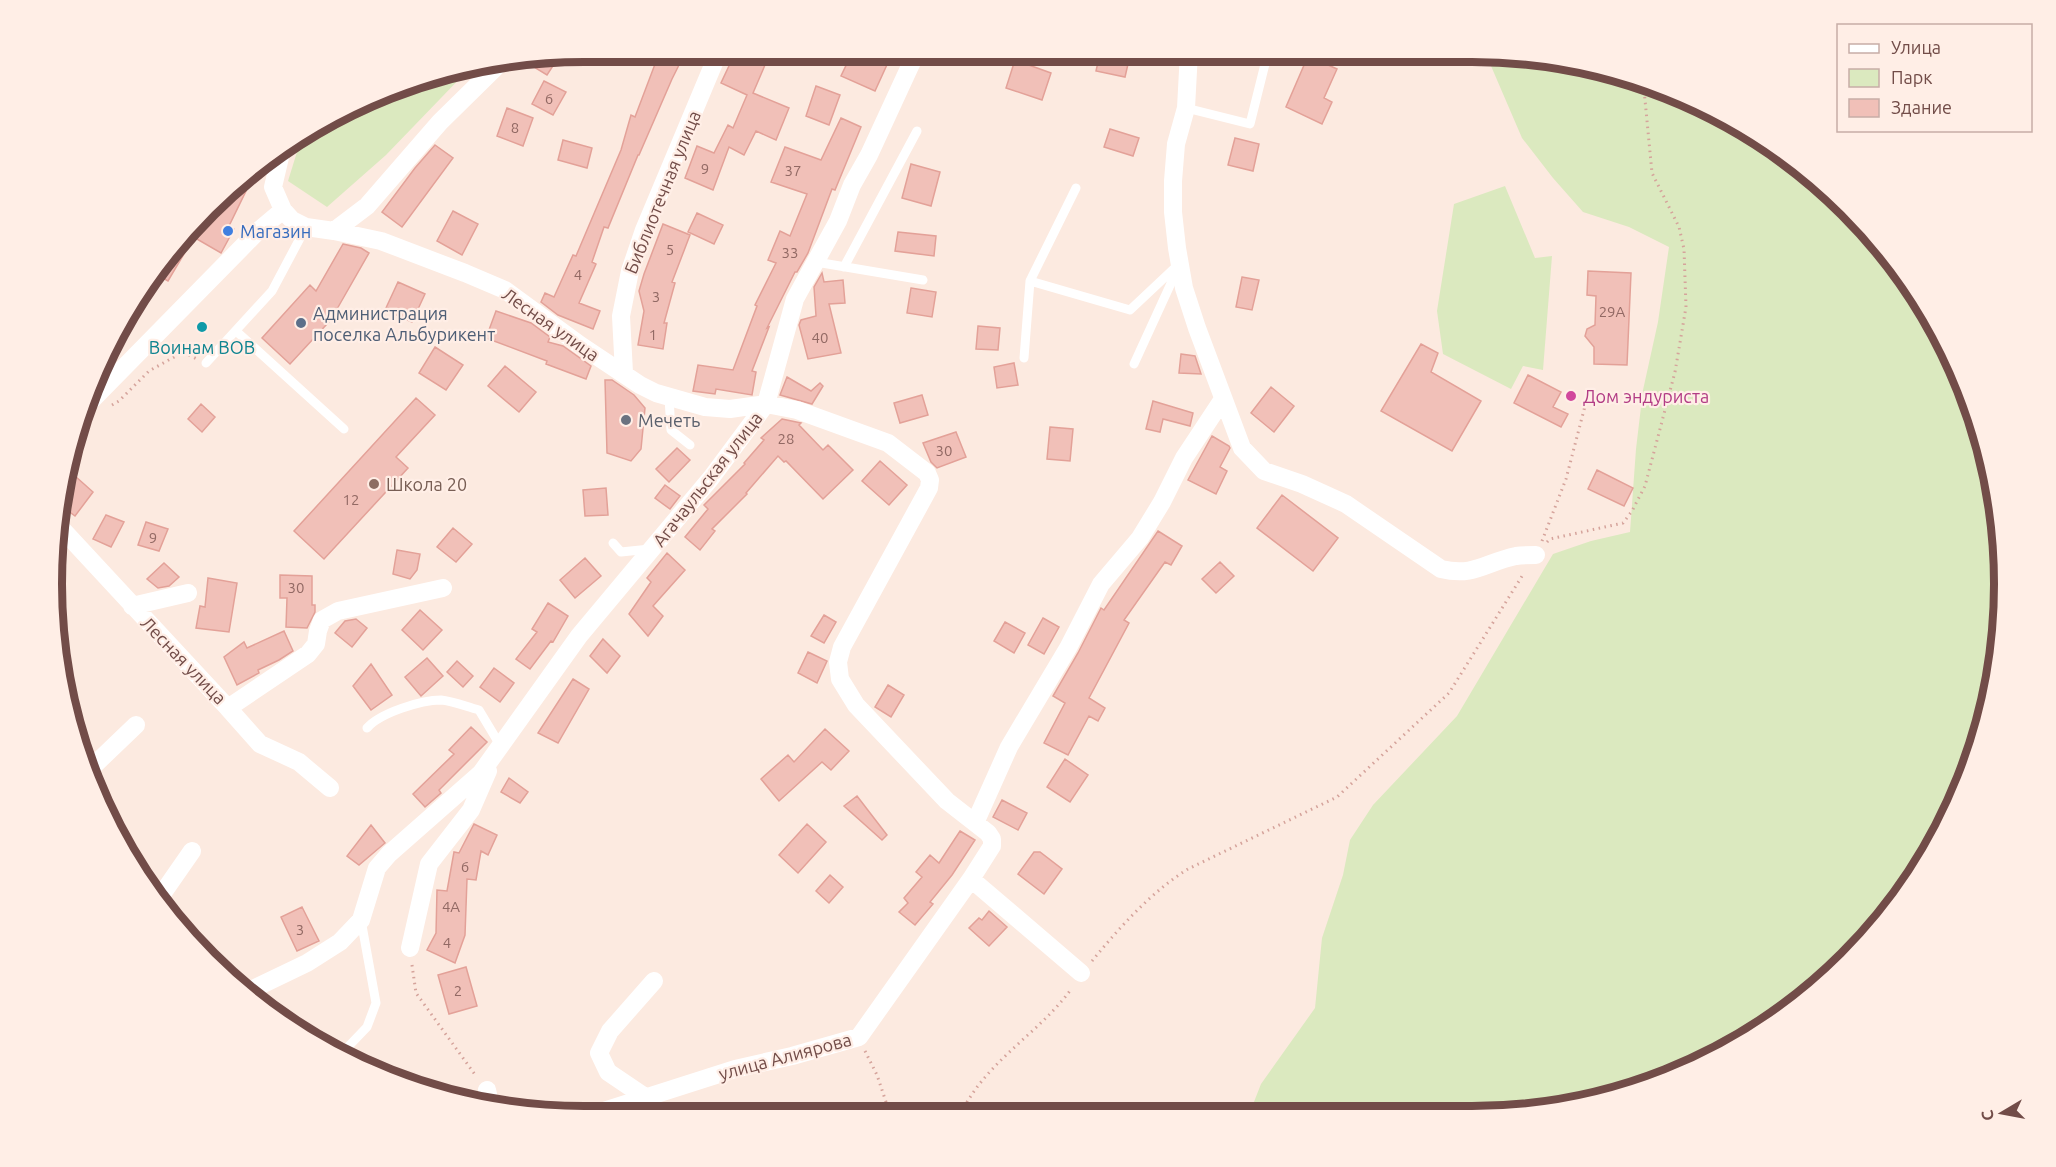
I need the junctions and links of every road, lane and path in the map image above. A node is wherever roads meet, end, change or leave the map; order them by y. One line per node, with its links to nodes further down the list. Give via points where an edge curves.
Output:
1 (714, 62): 23 (street, Библиотечная улица, via 647,221 630,272 621,316)
2 (912, 62): 14 (street, Агачаульская улица)
3 (1188, 62): 7 (street)
4 (1266, 62): 7 (lane, via 1250,124)
5 (493, 70): 13 (street, via 440,122 367,206)
6 (1644, 91): 35 (path, via 1652,173 1679,227 1684,249 1686,307 1675,372 1645,486 1623,523 1550,539)
7 (1185, 108): 15 (street, via 1176,144 1173,181)
8 (917, 132): 16 (lane)
9 (280, 159): 11 (street, via 273,187)
10 (1076, 188): 18 (lane)
11 (283, 210): 12 (street, Лесная улица); 24 (street)
12 (306, 227): 13 (street, Лесная улица); 19 (lane, via 272,291)
13 (334, 231): 23 (street, Лесная улица, via 381,241 505,290)
14 (816, 262): 16 (lane); 27 (street, Агачаульская улица, via 795,299)
15 (1180, 264): 18 (lane, via 1130,310); 22 (lane); 26 (street, via 1184,288)
16 (844, 267): 17 (lane)
17 (923, 280)
18 (1030, 281): 20 (lane)
19 (236, 332): 21 (lane); 30 (lane)
20 (1024, 358)
21 (206, 363): 28 (path, via 183,352 149,371)
22 (1134, 364)
23 (624, 373): 25 (street, Лесная улица)
24 (97, 395)
25 (669, 398): 27 (street, Лесная улица, via 730,409); 31 (lane, via 671,430)
26 (1223, 399): 35 (street, via 1242,448 1264,471 1346,504 1441,568 1472,571 1517,556); 45 (street, via 1184,458 1140,538 1101,584 1009,747)
27 (766, 404): 34 (street, Агачаульская улица); 45 (street, Лесная улица, via 797,410 888,442 927,473 929,488 842,647 838,662 840,679 856,705 906,759)
28 (110, 406)
29 (1585, 406): 35 (path, via 1566,479)
30 (344, 429)
31 (690, 445)
32 (64, 533): 38 (street, Лесная улица)
33 (613, 543): 34 (lane, via 621,552)
34 (652, 549): 42 (street, Агачаульская улица, via 579,636)
35 (1536, 555): 52 (path, via 1449,693 1433,710 1337,797 1188,869 1159,889)
36 (443, 588): 39 (street, Лесная улица, via 338,611 322,620 316,644 308,654)
37 (188, 593): 38 (street)
38 (132, 606): 39 (street, Лесная улица)
39 (228, 708): 44 (street, via 260,744 299,762)
40 (136, 725): 43 (street)
41 (367, 728): 42 (lane, via 397,709 441,700 479,710)
42 (500, 745): 50 (street, Агачаульская улица, via 481,773 376,868); 51 (street, Агачаульская улица, via 471,810 429,864)
43 (94, 765)
44 (330, 788)
45 (975, 823): 46 (street, Лесная улица, via 988,833)
46 (992, 846): 48 (street, улица Алиярова)
47 (192, 851): 49 (street)
48 (971, 879): 52 (street); 55 (street, улица Алиярова)
49 (163, 893)
50 (361, 920): 54 (street, Агачаульская улица, via 340,942); 56 (lane, via 376,1003 367,1027)
51 (410, 948): 57 (path, via 416,993)
52 (1082, 973): 61 (path, via 1063,1001 995,1064)
53 (654, 981): 58 (street, via 610,1032 599,1053 608,1072)
54 (254, 988)
55 (859, 1037): 58 (street, улица Алиярова); 60 (path)
56 (346, 1049)
57 (487, 1096)
58 (645, 1097): 59 (street, улица Алиярова)
59 (628, 1106)
60 (887, 1106)
61 (966, 1106)

